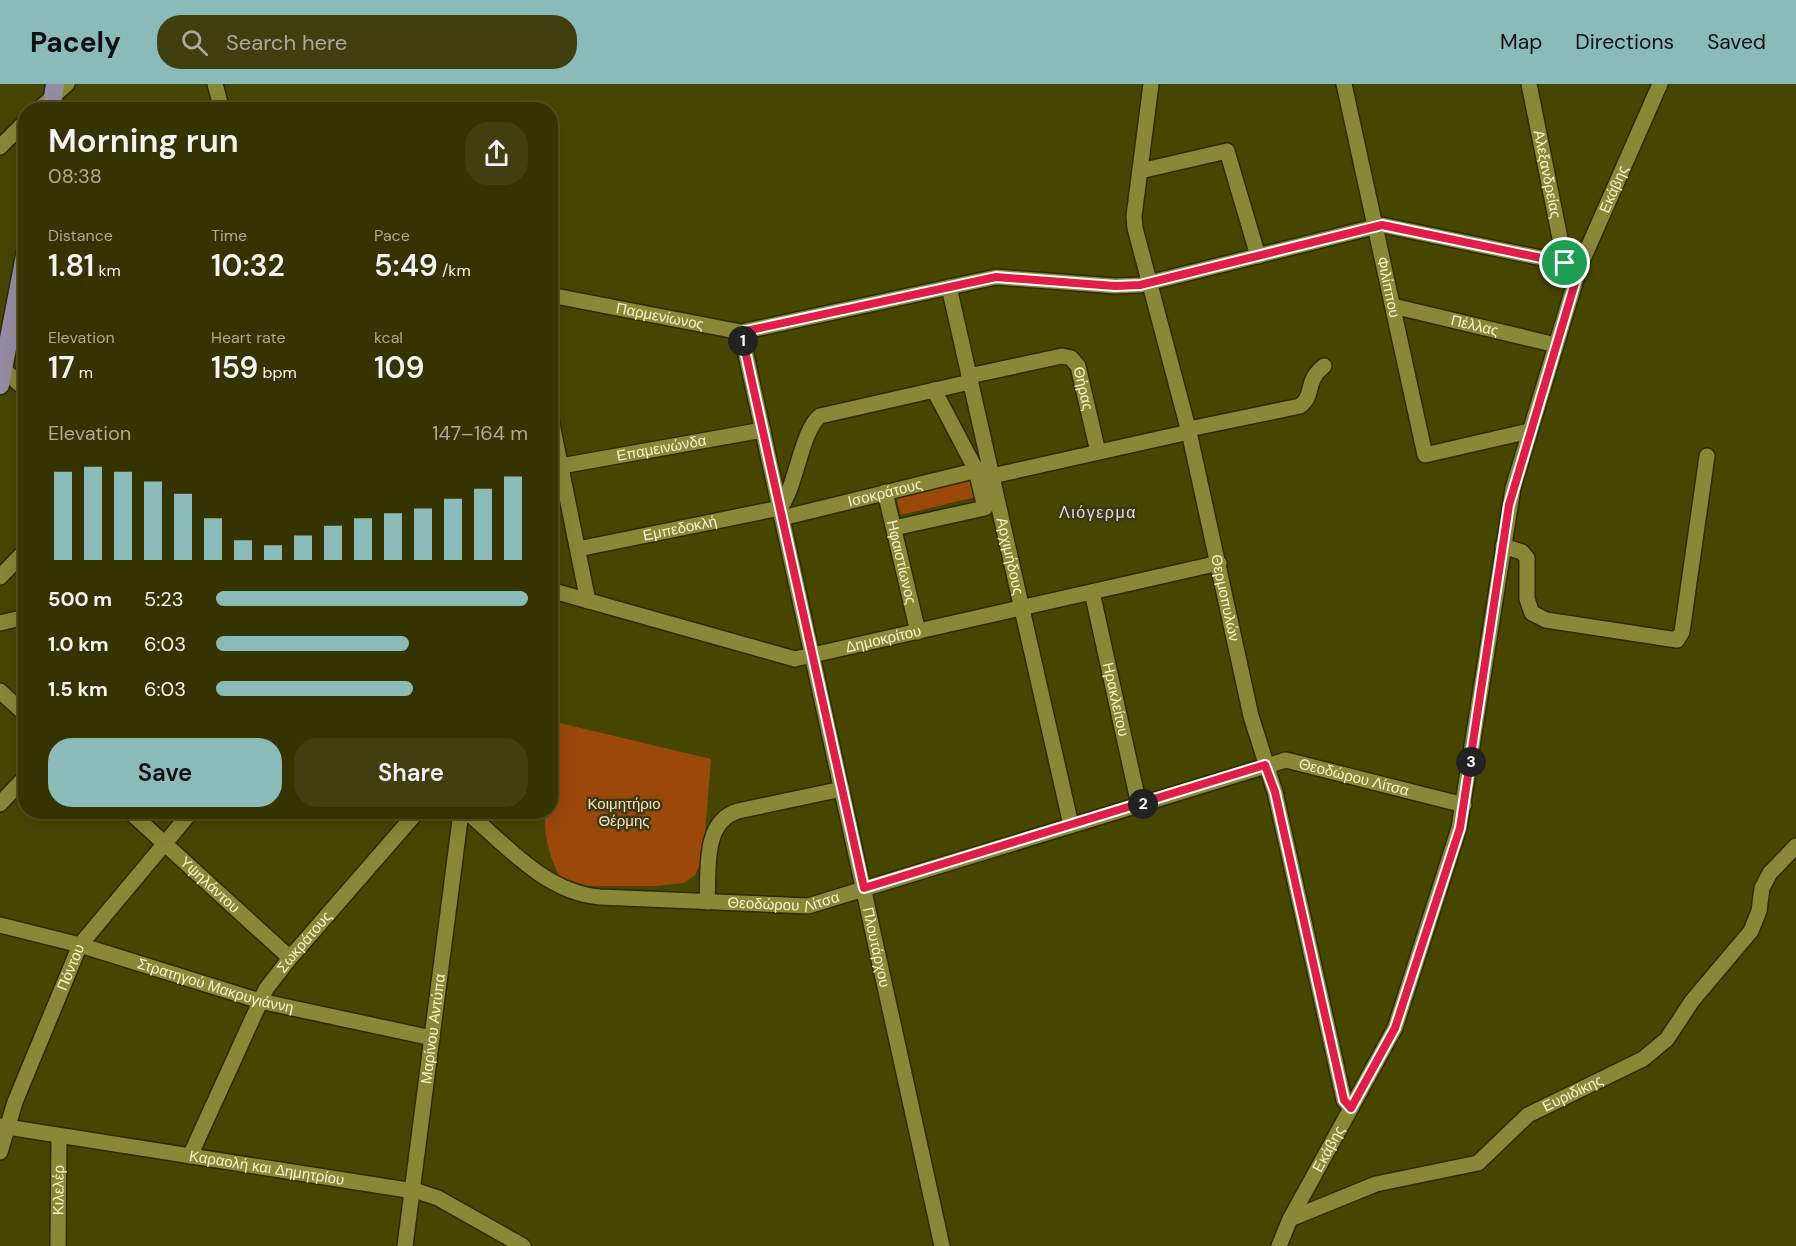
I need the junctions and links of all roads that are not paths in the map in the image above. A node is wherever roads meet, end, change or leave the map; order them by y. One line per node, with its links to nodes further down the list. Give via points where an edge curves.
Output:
1 (215, 84): 6 (street)
2 (1151, 84): 9 (street, Θερμοπυλών)
3 (1344, 84): 10 (street, Φιλίππου)
4 (1528, 84): 12 (street, Αλεξανδρείας)
5 (1660, 84): 12 (street, Εκάβης)
6 (220, 102)
7 (18, 130): 8 (street)
8 (0, 147)
9 (1140, 171): 11 (street, via 1227,151); 13 (street, Θερμοπυλών, via 1134,221)
10 (1377, 225): 11 (street, Παρμενίωνος); 12 (street, Παρμενίωνος, via 1394,225); 17 (street, Φιλίππου)
11 (1258, 256): 13 (street, Παρμενίωνος)
12 (1573, 265): 19 (street, Εκάβης)
13 (1149, 283): 14 (street, Παρμενίωνος, via 1115,286 1008,276); 26 (street, Θερμοπυλών)
14 (949, 287): 18 (street, Παρμενίωνος); 22 (street, Αρχιμήδους)
15 (18, 289): 21 (main road)
16 (558, 297): 18 (street, Παρμενίωνος)
17 (1394, 306): 19 (street, Πέλλας); 27 (street, Φιλίππου, via 1425,455)
18 (741, 332): 25 (street, Πλουτάρχου)
19 (1556, 345): 27 (street, Εκάβης)
20 (1324, 366): 26 (street, Ισοκράτους, via 1312,376 1307,398 1300,405)
21 (1, 373): 23 (street)
22 (970, 379): 24 (street); 29 (street, Θήρας, via 1071,357 1078,366); 32 (street, Αρχιμήδους)
23 (18, 385)
24 (934, 390): 32 (street); 34 (street, via 820,416 811,426)
25 (763, 430): 31 (street, Επαμεινώνδα); 34 (street, Πλουτάρχου)
26 (1189, 431): 29 (street, Ισοκράτους); 39 (street, Θερμοπυλών)
27 (1529, 432): 36 (street, Εκάβης, via 1509,505)
28 (558, 452): 31 (street)
29 (1098, 452): 32 (street, Ισοκράτους)
30 (1707, 456): 36 (street, via 1682,632 1677,640 1546,620 1532,613 1527,599 1527,558 1522,552)
31 (561, 466): 37 (street)
32 (986, 471): 33 (street, Ισοκράτους); 35 (street, via 985,508); 44 (street, Αρχιμήδους)
33 (885, 492): 34 (street, Ισοκράτους); 35 (street, Ηφαιστίωνος)
34 (781, 513): 37 (street, Εμπεδοκλή); 48 (street, Πλουτάρχου)
35 (894, 528): 47 (street, Ηφαιστίωνος)
36 (1503, 546): 56 (street, Εκάβης)
37 (578, 549): 43 (street)
38 (18, 558): 40 (street)
39 (1219, 563): 42 (street, Δημοκρίτου); 51 (street, Θερμοπυλών)
40 (0, 577)
41 (558, 592): 43 (street, Δημοκρίτου)
42 (1092, 592): 44 (street, Δημοκρίτου); 55 (street, Ηρακλείτου)
43 (588, 601): 48 (street, Δημοκρίτου, via 795,659)
44 (1022, 608): 47 (street, Δημοκρίτου); 62 (street, Αρχιμήδους)
45 (18, 619): 46 (street)
46 (0, 623)
47 (918, 632): 48 (street, Δημοκρίτου)
48 (812, 656): 53 (street, Πλουτάρχου)
49 (0, 691): 50 (street)
50 (18, 708)
51 (1265, 765): 55 (street, Θεοδώρου Λίτσα); 56 (street, Θεοδώρου Λίτσα, via 1289,760); 72 (street, Θερμοπυλών, via 1275,792 1344,1100)
52 (18, 785): 54 (street)
53 (842, 789): 65 (street, Πλουτάρχου); 66 (street, via 738,811 719,820 713,836)
54 (0, 804)
55 (1138, 805): 62 (street, Θεοδώρου Λίτσα)
56 (1464, 805): 72 (street, Εκάβης, via 1395,1028)
57 (138, 819): 63 (street, Υψηλάντου)
58 (185, 819): 63 (street, Πόντου)
59 (411, 819): 69 (street, Σωκράτους)
60 (460, 819): 71 (street, Μαρίνου Αντύπα)
61 (475, 819): 66 (street, Θεοδώρου Λίτσα, via 546,878 573,893)
62 (1071, 825): 65 (street, Θεοδώρου Λίτσα)
63 (164, 843): 68 (street, Πόντου); 69 (street, Υψηλάντου)
64 (1796, 846): 78 (street, Ευριδίκης, via 1766,881 1751,931 1692,1001 1666,1039 1643,1059 1528,1115 1478,1163 1376,1184)
65 (864, 888): 66 (street, Θεοδώρου Λίτσα, via 808,906); 82 (street, Πλουτάρχου)
66 (707, 902)
67 (0, 925): 68 (street, Στρατηγού Μακρυγιάννη)
68 (80, 945): 70 (street, Στρατηγού Μακρυγιάννη); 73 (street, Πόντου)
69 (290, 958): 70 (street, Σωκράτους)
70 (260, 1000): 71 (street, Στρατηγού Μακρυγιάννη); 76 (street, Σωκράτους)
71 (432, 1038): 77 (street, Μαρίνου Αντύπα)
72 (1351, 1108): 78 (street, Εκάβης)
73 (3, 1127): 74 (street, Καραολή και Δημητρίου); 75 (street, Πόντου)
74 (59, 1136): 76 (street, Καραολή και Δημητρίου); 79 (street, Κιλελέρ)
75 (0, 1152)
76 (189, 1156): 77 (street, Καραολή και Δημητρίου)
77 (413, 1191): 80 (street, Μαρίνου Αντύπα); 81 (street, Καραολή και Δημητρίου, via 438,1198)
78 (1290, 1219): 83 (street)
79 (58, 1246)
80 (405, 1246)
81 (523, 1246)
82 (942, 1246)
83 (1279, 1246)

